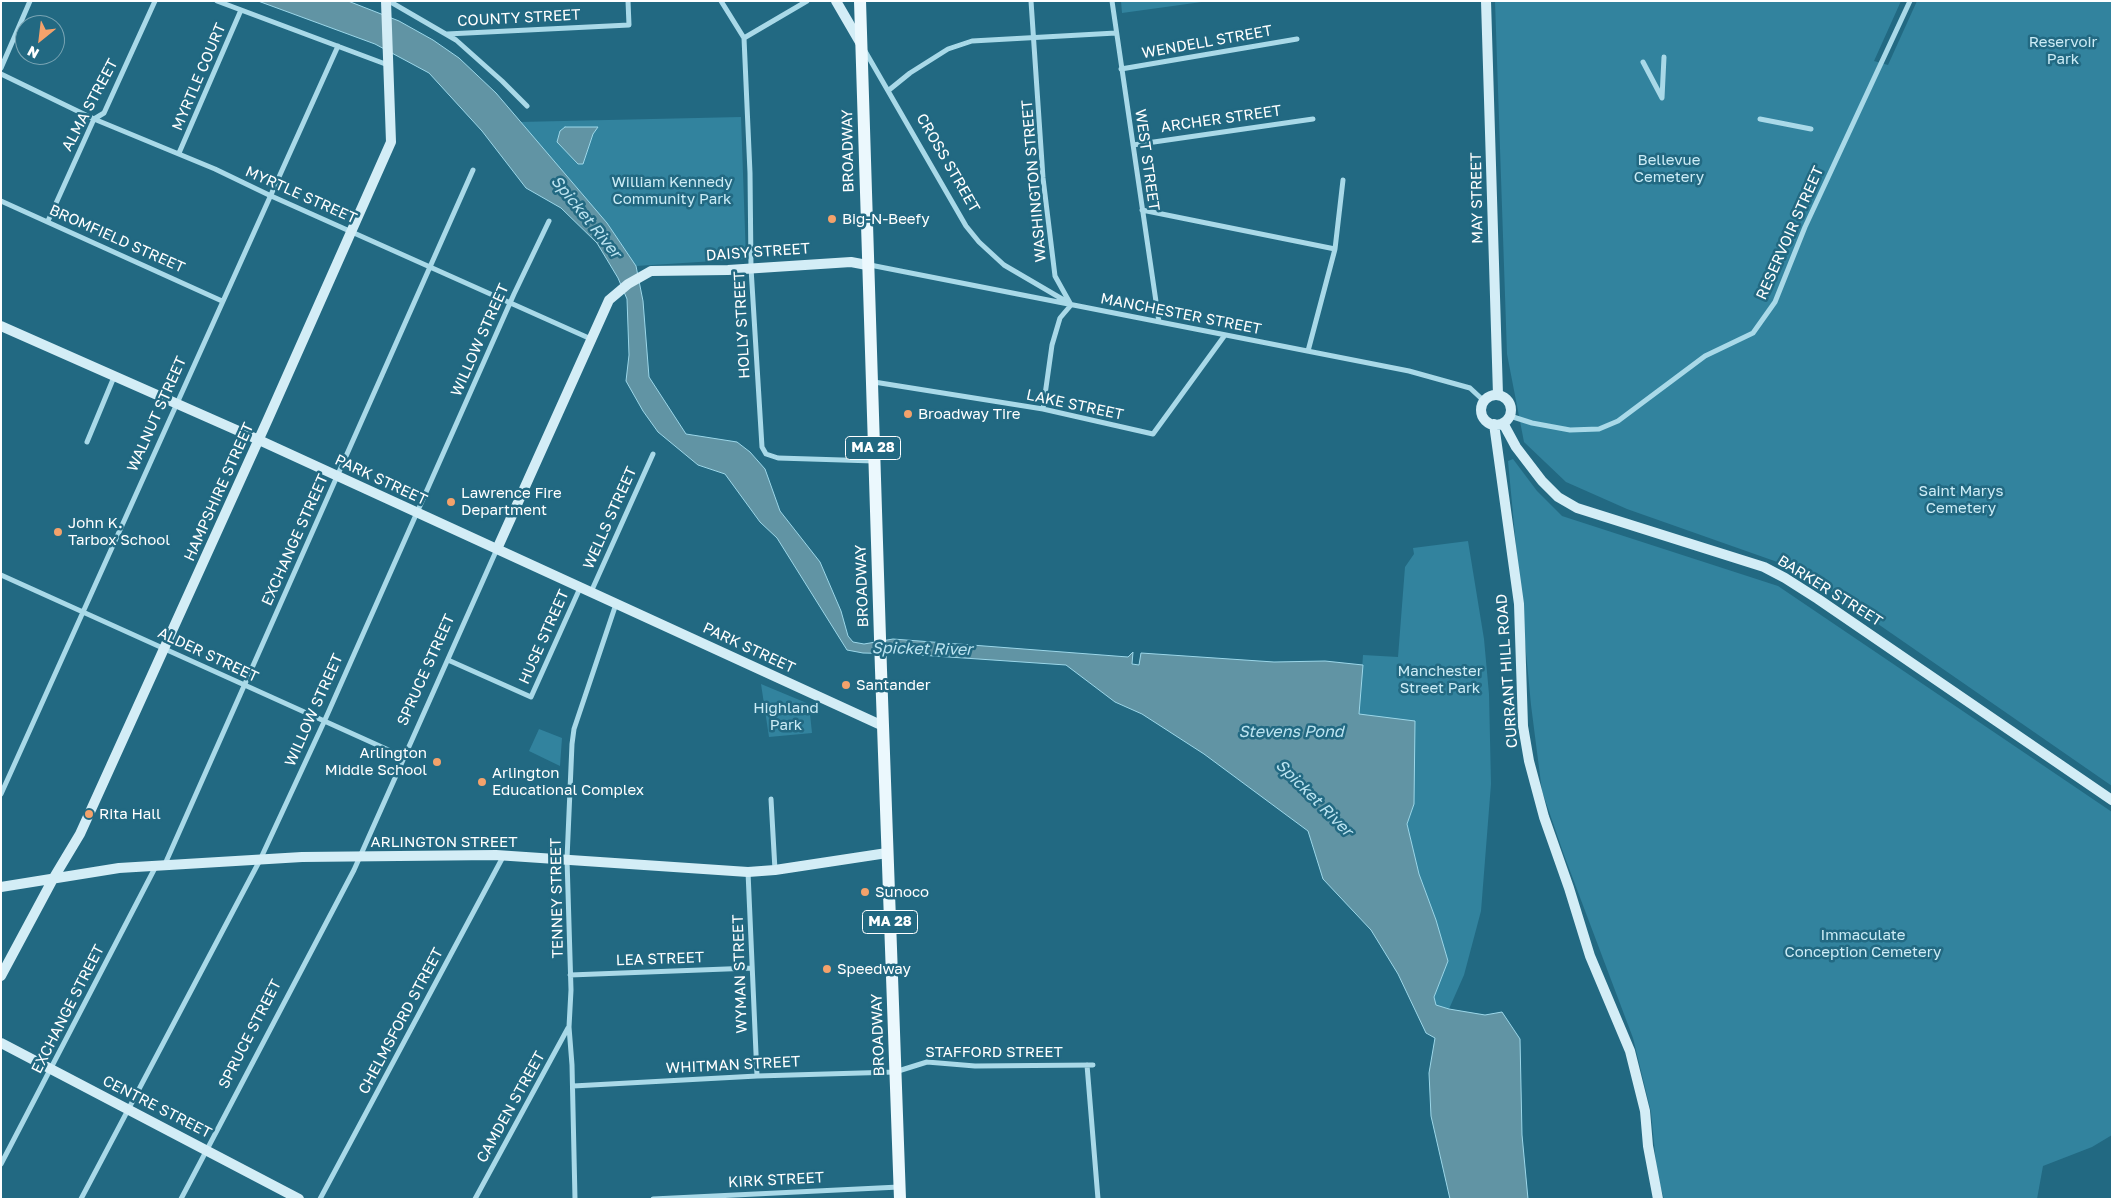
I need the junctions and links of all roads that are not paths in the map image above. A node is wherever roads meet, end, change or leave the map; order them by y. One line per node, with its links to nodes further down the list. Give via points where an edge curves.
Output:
1 (30, 1): 25 (street)
2 (155, 1): 30 (street, ALMA STREET, via 104,113)
3 (217, 1): 14 (street)
4 (628, 1): 16 (street, COUNTY STREET, via 629,25)
5 (722, 1): 18 (street)
6 (807, 1): 18 (street)
7 (836, 1): 20 (main road, CROSS STREET)
8 (860, 1): 20 (main road, BROADWAY / MA 28)
9 (1031, 1): 17 (street, WASHINGTON STREET)
10 (1112, 1): 15 (street, WEST STREET)
11 (1486, 1): 59 (main road, MAY STREET)
12 (1910, 1): 63 (street, RESERVOIR STREET, via 1805,227 1774,302 1753,333 1706,356 1618,421 1599,429 1570,430)
13 (387, 4): 16 (street); 23 (main road, HAMPSHIRE STREET)
14 (241, 10): 21 (street); 35 (street, MYRTLE COURT)
15 (1116, 33): 17 (street); 26 (street, WEST STREET)
16 (447, 34): 29 (street, via 474,54)
17 (1035, 37): 28 (street, via 972,41 948,49); 51 (street, WASHINGTON STREET, via 1043,178 1055,276)
18 (744, 38): 47 (street, HOLLY STREET)
19 (1297, 40): 26 (street, WENDELL STREET)
20 (861, 44): 28 (street, CROSS STREET); 45 (main road, BROADWAY / MA 28)
21 (338, 46): 23 (street); 38 (street, WALNUT STREET)
22 (1664, 57): 24 (street, via 1662,98)
23 (388, 60): 43 (main road, HAMPSHIRE STREET, via 391,142)
24 (1643, 62)
25 (1, 68)
26 (1122, 69): 34 (street, WEST STREET)
27 (1, 74): 30 (street, MYRTLE STREET)
28 (889, 90): 51 (street, CROSS STREET, via 966,226 979,242 1004,265)
29 (527, 106)
30 (94, 119): 35 (street, MYRTLE STREET); 41 (street, ALMA STREET)
31 (1313, 119): 34 (street, ARCHER STREET)
32 (1760, 119): 33 (street)
33 (1811, 129)
34 (1133, 145): 40 (street, WEST STREET)
35 (179, 153): 38 (street, MYRTLE STREET)
36 (472, 170): 46 (street, EXCHANGE STREET)
37 (1343, 180): 44 (street)
38 (269, 195): 43 (street, MYRTLE STREET); 49 (street, WALNUT STREET)
39 (1, 201): 41 (street, BROMFIELD STREET)
40 (1142, 210): 44 (street); 52 (street, WEST STREET)
41 (48, 221): 49 (street, BROMFIELD STREET)
42 (549, 221): 50 (street, WILLOW STREET)
43 (352, 231): 46 (street, MYRTLE STREET); 64 (main road, HAMPSHIRE STREET)
44 (1335, 249): 56 (street)
45 (867, 265): 47 (main road, DAISY STREET, via 850,262); 51 (street, MANCHESTER STREET); 58 (main road, BROADWAY / MA 28)
46 (430, 267): 50 (street, MYRTLE STREET); 68 (street, EXCHANGE STREET)
47 (751, 268): 48 (main road, DAISY STREET); 67 (street, HOLLY STREET, via 762,447 766,454 778,458)
48 (651, 272): 55 (main road, SPRUCE STREET, via 628,284 609,300)
49 (222, 300): 61 (street, WALNUT STREET)
50 (510, 304): 55 (street, MYRTLE STREET); 69 (street, WILLOW STREET)
51 (1071, 305): 52 (street, MANCHESTER STREET); 62 (street, via 1060,318 1052,345)
52 (1158, 322): 54 (street, MANCHESTER STREET)
53 (1, 326): 57 (main road, PARK STREET)
54 (1225, 335): 56 (street, MANCHESTER STREET); 62 (street, LAKE STREET, via 1153,434)
55 (591, 339): 70 (main road, SPRUCE STREET)
56 (1308, 351): 60 (street, MANCHESTER STREET, via 1458,384 1470,388)
57 (114, 377): 61 (main road, PARK STREET); 65 (street)
58 (871, 381): 62 (street, LAKE STREET); 67 (main road, BROADWAY / MA 28)
59 (1498, 395): 60 (main road); 63 (main road, via 1509,402)
60 (1484, 401): 63 (main road, via 1482,415 1489,423)
61 (176, 404): 64 (main road, PARK STREET); 75 (street, WALNUT STREET)
62 (1043, 409)
63 (1502, 421): 84 (main road, BARKER STREET, via 1516,447 1558,497 1577,508 1764,567 1785,578); 116 (main road, CURRANT HILL ROAD, via 1519,604 1523,726 1529,761 1590,956 1630,1051 1645,1111)
64 (259, 440): 68 (main road, PARK STREET); 76 (main road, HAMPSHIRE STREET)
65 (87, 442)
66 (653, 454): 73 (street, WELLS STREET)
67 (874, 461): 80 (main road, BROADWAY / MA 28)
68 (336, 476): 69 (main road, PARK STREET); 78 (street, EXCHANGE STREET)
69 (416, 512): 70 (main road, PARK STREET); 79 (street, WILLOW STREET)
70 (497, 549): 72 (main road, PARK STREET); 77 (street, SPRUCE STREET)
71 (2, 577): 75 (street, ALDER STREET)
72 (580, 587): 73 (main road, PARK STREET); 77 (street, HUSE STREET, via 531,697)
73 (591, 592): 74 (main road, PARK STREET)
74 (617, 604): 80 (main road, PARK STREET); 89 (street, TENNEY STREET, via 574,729)
75 (83, 611): 76 (street, ALDER STREET); 82 (street, WALNUT STREET)
76 (165, 649): 78 (street, ALDER STREET); 93 (main road, HAMPSHIRE STREET, via 80,834)
77 (448, 660): 81 (street, SPRUCE STREET)
78 (244, 686): 79 (street, ALDER STREET); 90 (street, EXCHANGE STREET)
79 (324, 722): 81 (street, ALDER STREET); 88 (street, WILLOW STREET)
80 (882, 726): 85 (main road, BROADWAY / MA 28)
81 (404, 757): 87 (street, SPRUCE STREET)
82 (1, 794)
83 (771, 799): 91 (street)
84 (2112, 800)
85 (887, 853): 91 (main road, ARLINGTON STREET); 101 (main road, BROADWAY / MA 28)
86 (504, 855): 87 (main road, ARLINGTON STREET); 89 (main road, ARLINGTON STREET); 111 (street, CHELMSFORD STREET)
87 (360, 857): 88 (main road, ARLINGTON STREET); 105 (street, SPRUCE STREET)
88 (260, 860): 90 (main road, ARLINGTON STREET); 104 (street, WILLOW STREET)
89 (567, 860): 92 (main road, ARLINGTON STREET); 96 (street, TENNEY STREET)
90 (160, 865): 93 (main road, ARLINGTON STREET); 100 (street, EXCHANGE STREET)
91 (775, 870): 92 (main road, ARLINGTON STREET)
92 (748, 872): 95 (street, WYMAN STREET)
93 (53, 879): 94 (main road, ARLINGTON STREET); 97 (main road, HAMPSHIRE STREET)
94 (1, 887)
95 (752, 968): 96 (street, LEA STREET); 102 (street, WYMAN STREET)
96 (570, 975): 98 (street, TENNEY STREET)
97 (1, 976)
98 (569, 1027): 103 (street, TENNEY STREET); 112 (street, CAMDEN STREET)
99 (1, 1043): 100 (main road, CENTRE STREET)
100 (51, 1070): 104 (main road, CENTRE STREET); 106 (street, EXCHANGE STREET)
101 (895, 1072): 102 (street, WHITMAN STREET); 107 (main road, BROADWAY / MA 28); 115 (street, STAFFORD STREET, via 927,1062 975,1066 1090,1065)
102 (757, 1076): 103 (street, WHITMAN STREET)
103 (573, 1086): 113 (street, TENNEY STREET)
104 (128, 1109): 105 (main road, CENTRE STREET); 108 (street, WILLOW STREET)
105 (207, 1150): 109 (street, SPRUCE STREET); 110 (main road, CENTRE STREET)
106 (1, 1164)
107 (900, 1193): 114 (street, KIRK STREET)
108 (81, 1199)
109 (181, 1199)
110 (300, 1199)
111 (320, 1199)
112 (475, 1199)
113 (574, 1199)
114 (653, 1199)
115 (1098, 1199)
116 (1658, 1199)

